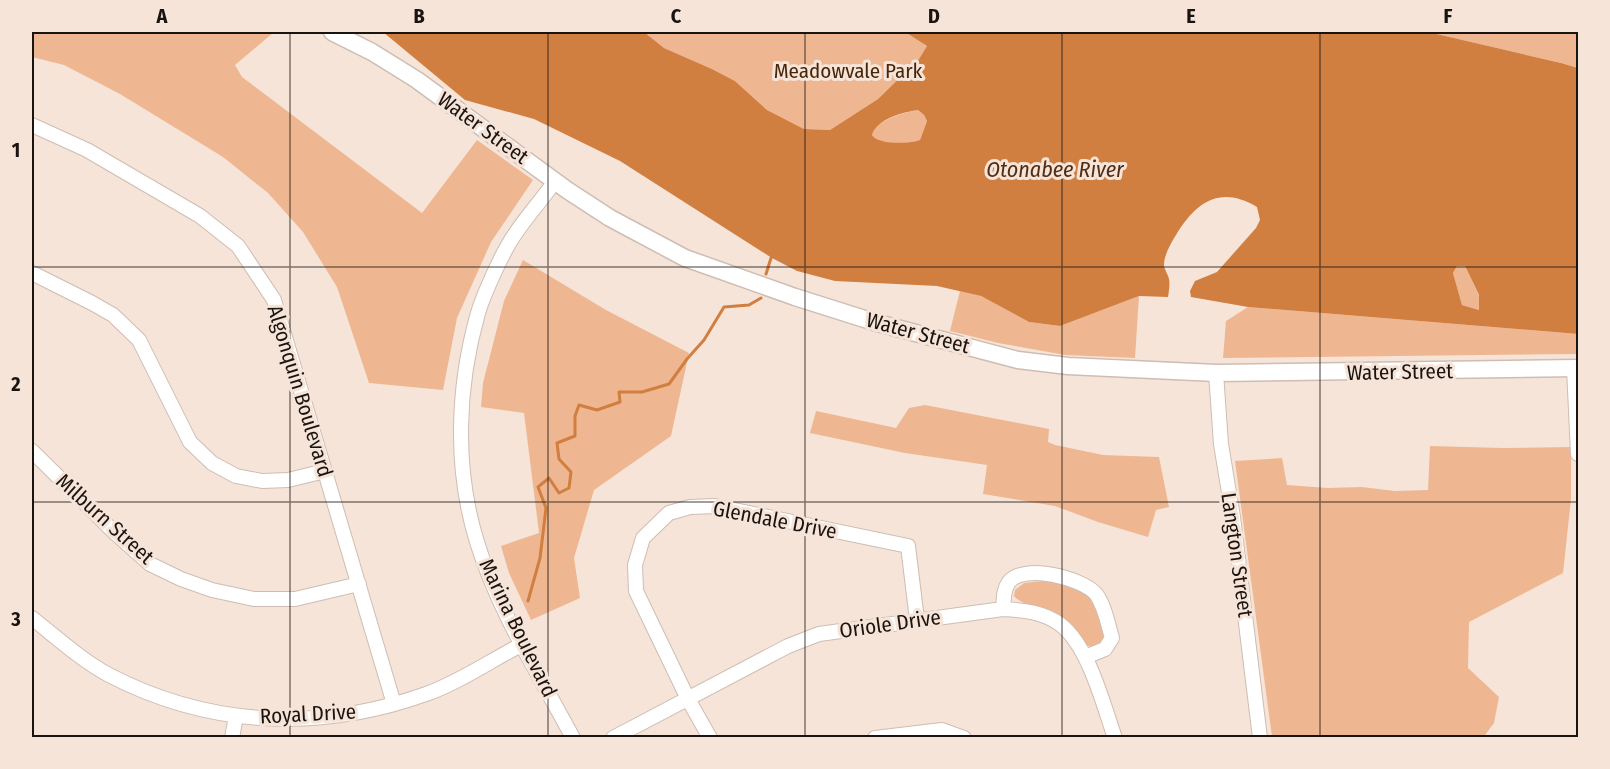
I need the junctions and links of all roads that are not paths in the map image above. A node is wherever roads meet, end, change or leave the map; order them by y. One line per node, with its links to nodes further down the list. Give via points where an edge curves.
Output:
1 (332, 32): 3 (main road, Water Street, via 417,80)
2 (32, 125): 9 (street, Algonquin Boulevard, via 87,150 200,216 238,246 274,300)
3 (555, 181): 6 (main road, Water Street, via 610,218 685,258 874,322 1018,360); 14 (street, Marina Boulevard, via 508,246 478,312 463,386 461,463 467,503 492,582)
4 (32, 273): 9 (street, via 113,315 139,340 189,442 212,463 236,476 262,481 288,480)
5 (1576, 368): 6 (main road, Water Street); 8 (street)
6 (1216, 373): 26 (street, Langton Street, via 1221,444)
7 (32, 451): 10 (street, Milburn Street, via 150,564 181,579 254,599 295,599)
8 (1578, 454)
9 (325, 471): 10 (street, Algonquin Boulevard)
10 (359, 584): 17 (street, Algonquin Boulevard)
11 (1003, 609): 13 (street, Oriole Drive); 15 (street, Oriole Drive, via 1028,610 1061,625); 15 (street, via 1004,590 1011,580 1030,573 1056,574 1095,593 1112,638 1105,650)
12 (32, 618): 18 (street, Royal Drive, via 107,674 185,705)
13 (917, 620): 16 (street, Oriole Drive, via 819,634 788,646); 16 (street, Glendale Drive, via 908,546 715,506 669,513 644,538 635,565 636,591)
14 (523, 644): 17 (street, Royal Drive, via 428,694); 20 (street, Marina Boulevard)
15 (1085, 657): 25 (street, Oriole Drive)
16 (688, 699): 21 (street, Oriole Drive); 22 (street)
17 (393, 704): 18 (street, Royal Drive, via 341,716 269,720)
18 (236, 716): 19 (street)
19 (232, 738)
20 (573, 738)
21 (613, 738)
22 (710, 738)
23 (875, 738): 24 (street, via 942,730)
24 (964, 738)
25 (1115, 738)
26 (1260, 738)

